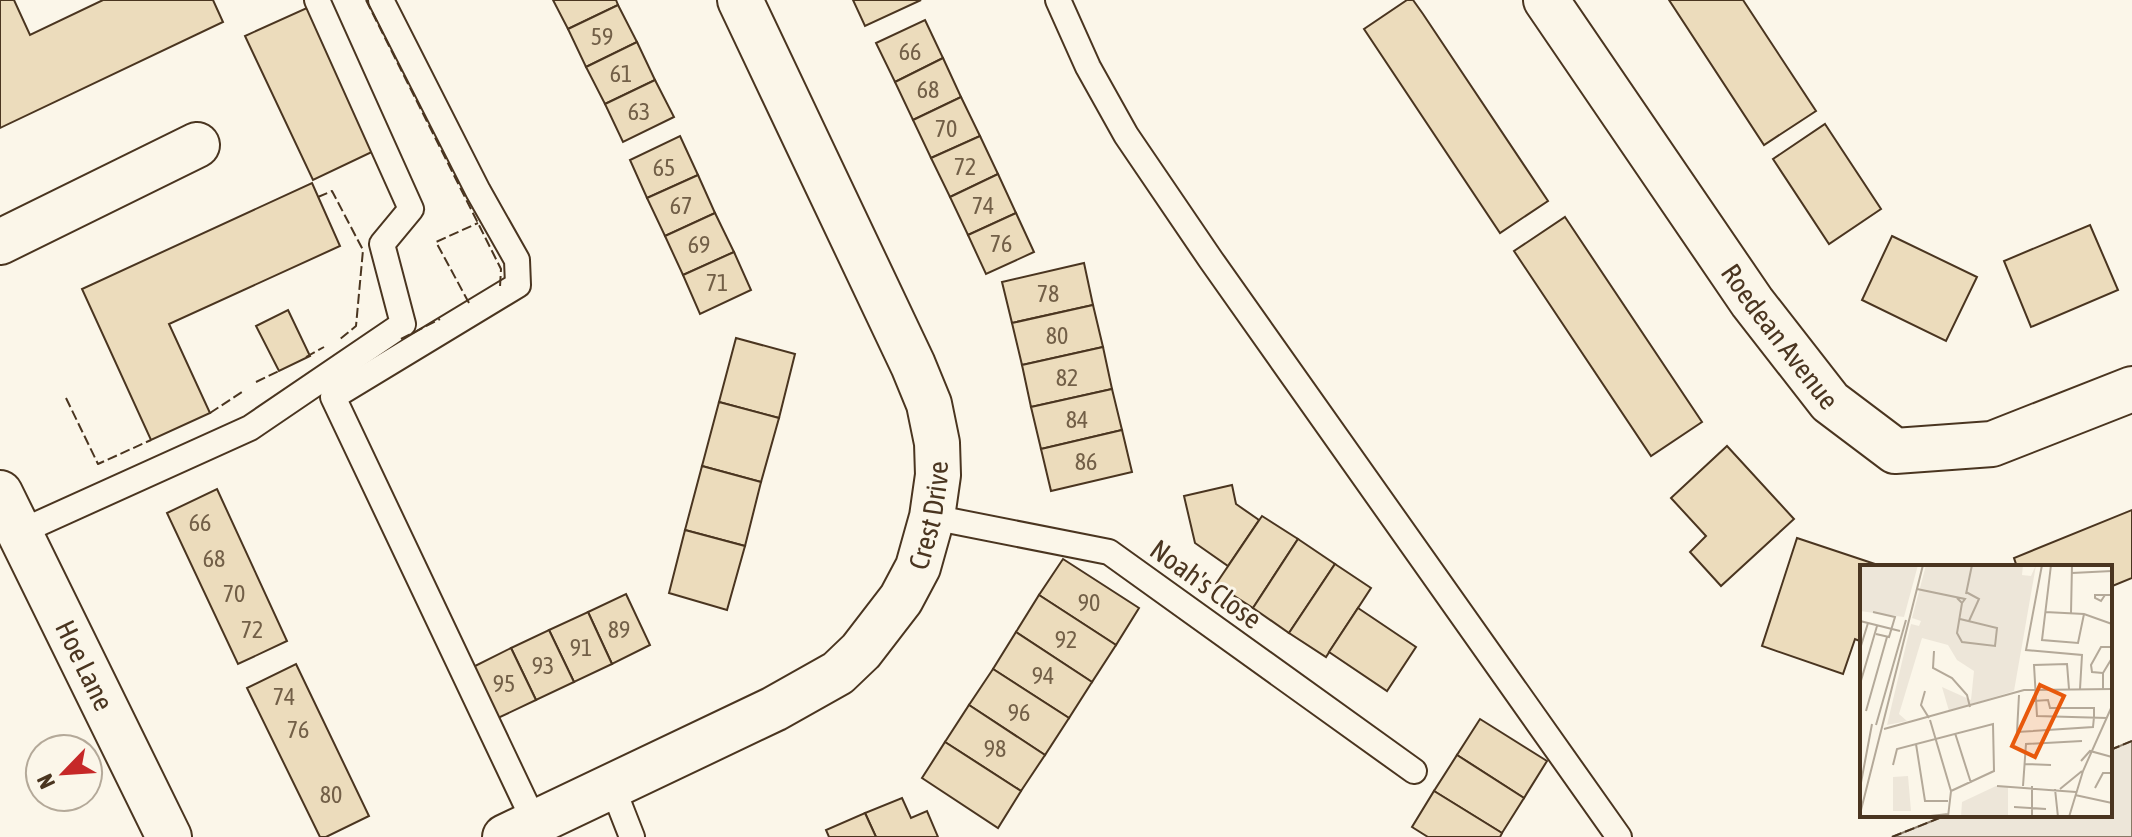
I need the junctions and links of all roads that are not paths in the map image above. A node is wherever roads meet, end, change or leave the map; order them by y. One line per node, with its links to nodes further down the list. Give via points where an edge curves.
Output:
1 (317, 0): 11 (lane, via 411,209 382,244 403,324 250,428)
2 (381, 0): 14 (lane, via 517,260 518,285 333,397)
3 (740, 0): 10 (street, Crest Drive, via 929,404 938,475)
4 (1058, 0): 17 (lane, via 1126,135)
5 (1546, 0): 8 (street, Roedean Avenue, via 1752,302 1820,390 1895,451 1992,444)
6 (197, 145): 7 (street)
7 (0, 242)
8 (2132, 389)
9 (0, 493): 11 (street, Hoe Lane)
10 (932, 517): 12 (lane, Noah's Close, via 1109,552); 13 (street, Crest Drive, via 918,567 901,599 838,673)
11 (20, 532): 15 (street, Hoe Lane)
12 (1414, 771)
13 (612, 786): 14 (street, Crest Drive); 16 (lane)
14 (520, 830)
15 (169, 837)
16 (632, 837)
17 (1619, 837)

